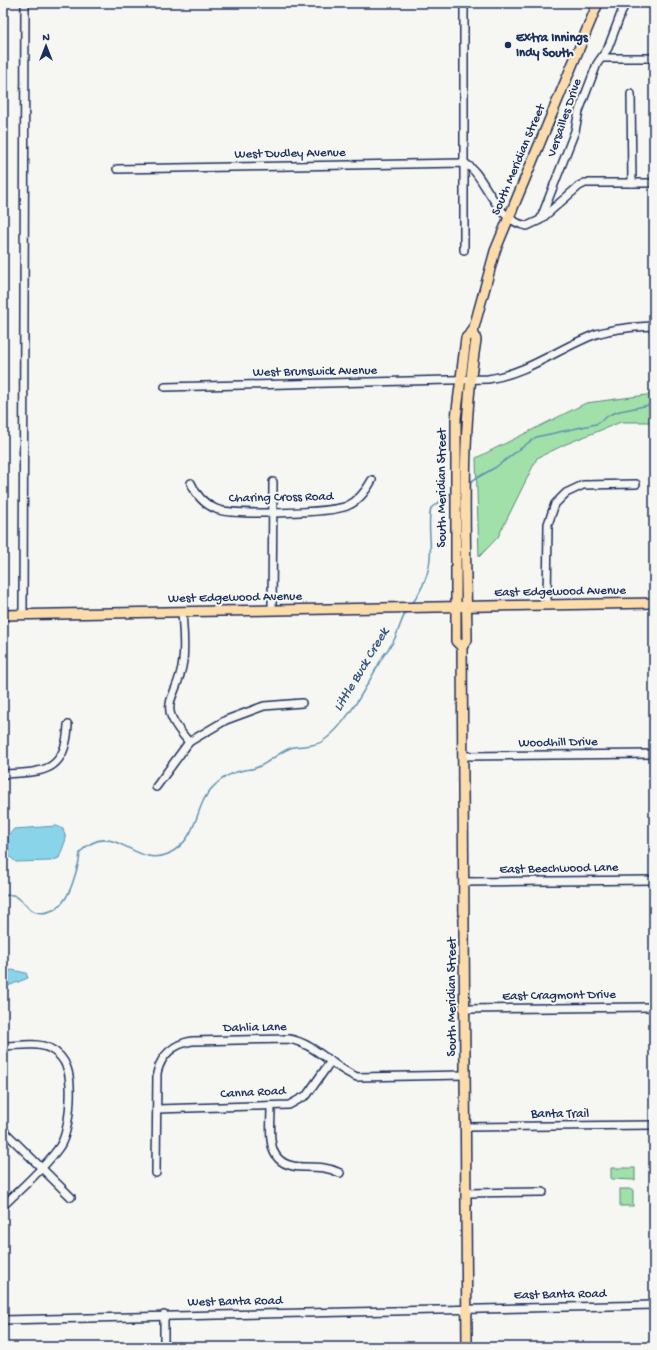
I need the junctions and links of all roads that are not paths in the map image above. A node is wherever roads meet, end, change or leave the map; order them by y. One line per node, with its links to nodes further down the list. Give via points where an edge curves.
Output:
1 (25, 3): 30 (street)
2 (464, 3): 8 (street)
3 (598, 3): 12 (main road, South Meridian Street)
4 (625, 3): 5 (street, Versailles Drive)
5 (603, 58): 6 (street); 13 (street, Versailles Drive, via 597,64 581,105 575,131)
6 (654, 58)
7 (631, 94): 11 (street)
8 (464, 163): 9 (street, West Dudley Avenue); 12 (street, via 470,167 494,202); 14 (street)
9 (116, 169)
10 (654, 183): 11 (street)
11 (632, 184): 13 (street, via 585,183)
12 (509, 217): 13 (street, via 527,226); 16 (main road, South Meridian Street, via 495,251 473,331 466,338)
13 (540, 220)
14 (464, 250)
15 (654, 326): 16 (street, West Brunswick Avenue, via 604,332 511,374)
16 (465, 381): 17 (street, West Brunswick Avenue); 25 (main road, South Meridian Street, via 456,418); 26 (main road, South Meridian Street)
17 (165, 387)
18 (372, 480): 22 (street, Charing Cross Road, via 357,500 340,509)
19 (273, 482): 22 (street)
20 (191, 483): 22 (street, Charing Cross Road, via 201,498 216,509 229,512)
21 (636, 484): 24 (street, via 584,485 566,493 556,502 547,527)
22 (273, 512): 27 (street)
23 (654, 603): 24 (main road, East Edgewood Avenue)
24 (547, 605): 26 (main road, East Edgewood Avenue)
25 (456, 607): 26 (main road, West Edgewood Avenue); 27 (main road, West Edgewood Avenue); 31 (main road, South Meridian Street, via 456,641)
26 (467, 607): 31 (main road, South Meridian Street, via 467,640)
27 (272, 610): 28 (main road, West Edgewood Avenue)
28 (182, 612): 30 (main road, West Edgewood Avenue); 34 (street, via 183,661 169,709 174,724)
29 (3, 615): 30 (main road, West Edgewood Avenue)
30 (23, 615)
31 (462, 647): 36 (main road, South Meridian Street)
32 (302, 703): 34 (street, via 274,704 247,711)
33 (68, 725): 37 (street, via 66,747 55,764 39,772)
34 (189, 742): 38 (street)
35 (654, 754): 36 (street, Woodhill Drive)
36 (463, 756): 40 (main road, South Meridian Street)
37 (3, 774)
38 (156, 787)
39 (654, 880): 40 (street, East Beechwood Lane)
40 (464, 882): 42 (main road, South Meridian Street)
41 (654, 1007): 42 (street, East Cragmont Drive)
42 (465, 1009): 45 (main road, South Meridian Street)
43 (3, 1046): 51 (street, via 40,1046 57,1054 65,1063 69,1074 68,1124 60,1146)
44 (331, 1061): 45 (street, Dahlia Lane, via 348,1073 360,1077); 46 (street, Canna Road, via 302,1099 289,1105); 47 (street, Dahlia Lane, via 302,1043 289,1039 192,1041 179,1045 167,1054 159,1067)
45 (465, 1075): 49 (main road, South Meridian Street)
46 (270, 1106): 47 (street, Canna Road); 53 (street, via 271,1145 278,1159 289,1166 328,1167)
47 (157, 1109): 52 (street)
48 (654, 1125): 49 (street, Banta Trail)
49 (466, 1127): 55 (main road, South Meridian Street)
50 (5, 1132): 51 (street)
51 (41, 1167): 56 (street); 57 (street)
52 (156, 1173)
53 (340, 1173)
54 (543, 1192): 55 (street)
55 (466, 1193): 59 (main road, South Meridian Street)
56 (71, 1197)
57 (3, 1206)
58 (654, 1305): 59 (street, East Banta Road)
59 (466, 1309): 60 (street, West Banta Road); 63 (main road, South Meridian Street)
60 (164, 1315): 61 (street, West Banta Road); 62 (street)
61 (3, 1320)
62 (164, 1347)
63 (467, 1347)

